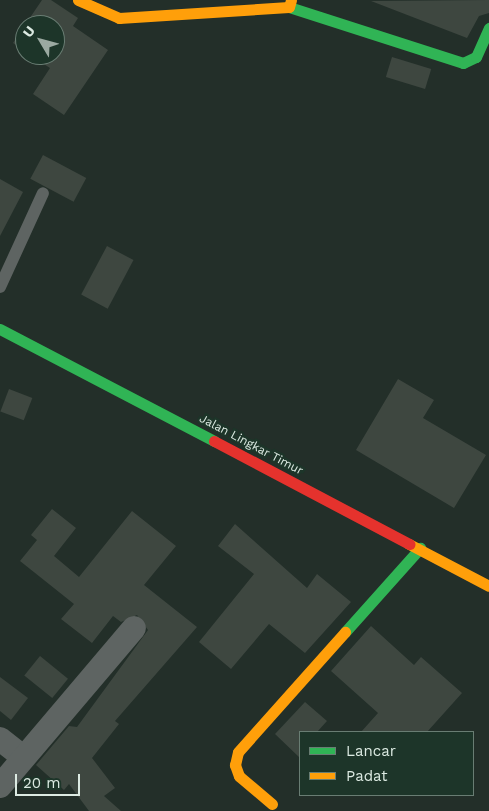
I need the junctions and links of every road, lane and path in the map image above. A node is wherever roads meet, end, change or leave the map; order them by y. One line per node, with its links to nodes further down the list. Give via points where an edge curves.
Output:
1 (78, 0): 2 (main road, via 119,18)
2 (290, 3): 3 (main road, via 463,62 476,57)
3 (489, 28)
4 (43, 193): 5 (lane)
5 (0, 287)
6 (0, 329): 7 (main road, Jalan Lingkar Timur)
7 (420, 548): 8 (main road, Jalan Lingkar Timur); 13 (main road, via 238,752 235,765 239,776)
8 (489, 586)
9 (134, 628): 11 (street)
10 (0, 739): 11 (street)
11 (23, 757): 12 (street)
12 (0, 786)
13 (272, 804)

